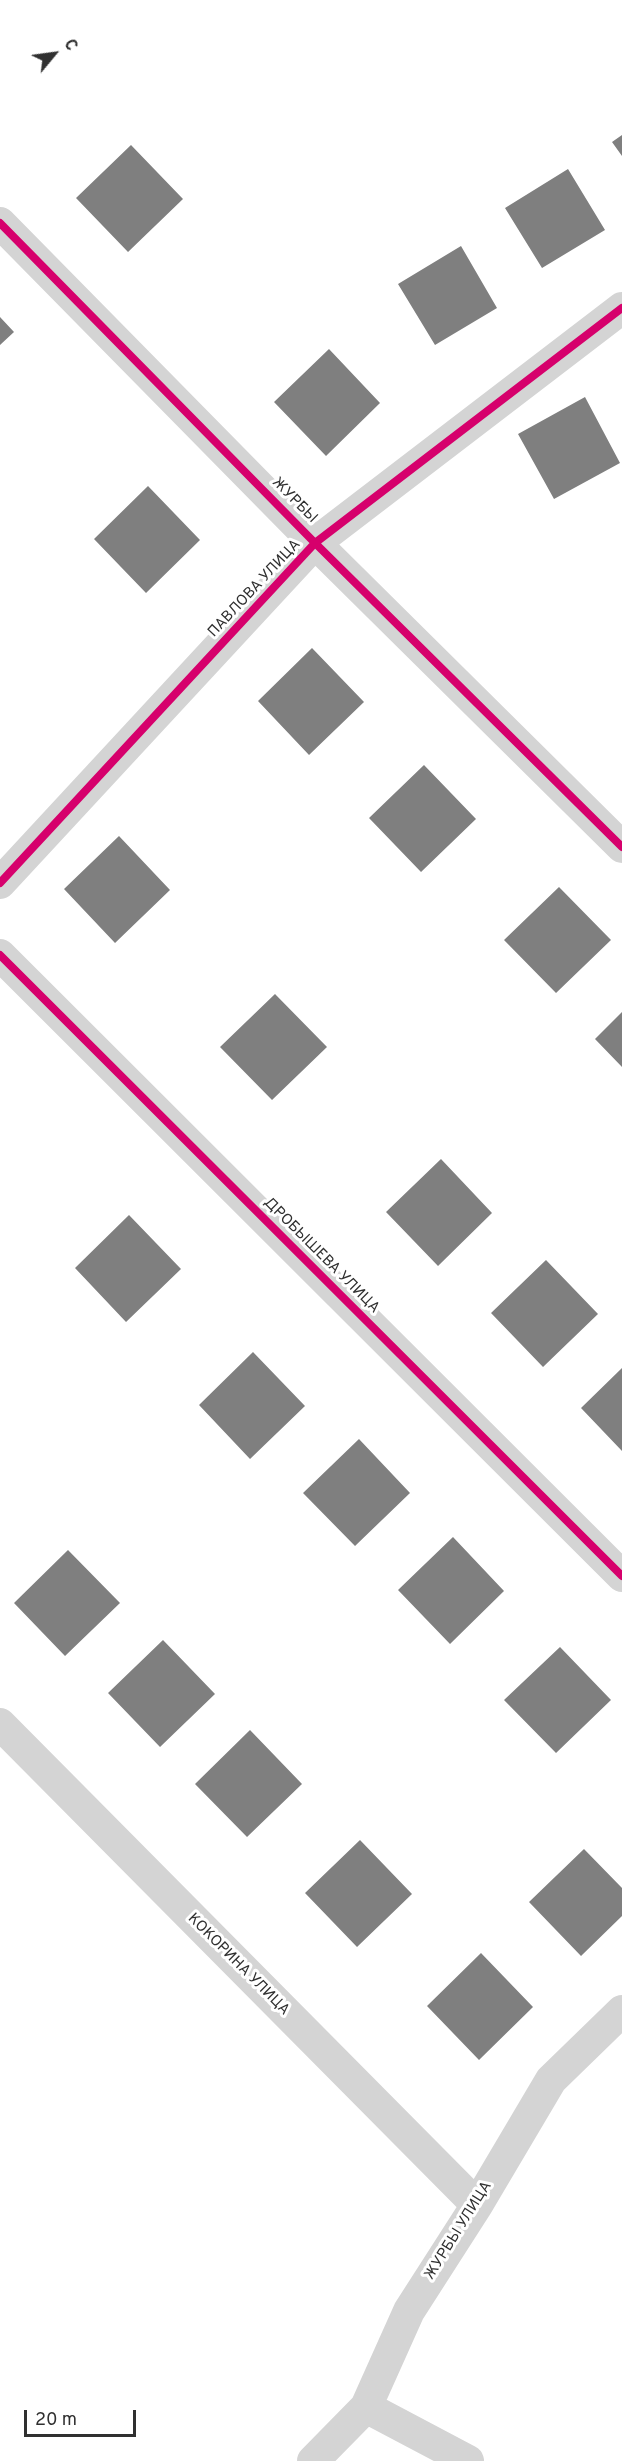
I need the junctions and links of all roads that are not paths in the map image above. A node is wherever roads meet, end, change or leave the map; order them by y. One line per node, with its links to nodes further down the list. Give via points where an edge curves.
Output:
1 (0, 223): 3 (street, ЖУРБЫ)
2 (622, 308): 3 (street, ПАВЛОВА УЛИЦА)
3 (315, 543): 4 (street, ЖУРБЫ); 5 (street, ПАВЛОВА УЛИЦА)
4 (622, 847)
5 (0, 883)
6 (0, 955): 7 (street, ДРОБЫШЕВА УЛИЦА)
7 (622, 1576)
8 (0, 1724): 10 (street, КОКОРИНА УЛИЦА)
9 (622, 2011): 10 (street, ЖУРБЫ УЛИЦА, via 551,2080)
10 (477, 2205): 11 (street, ЖУРБЫ УЛИЦА, via 409,2311)
11 (366, 2407): 12 (street, ЖУРБЫ УЛИЦА); 13 (street)
12 (313, 2461)
13 (468, 2461)

